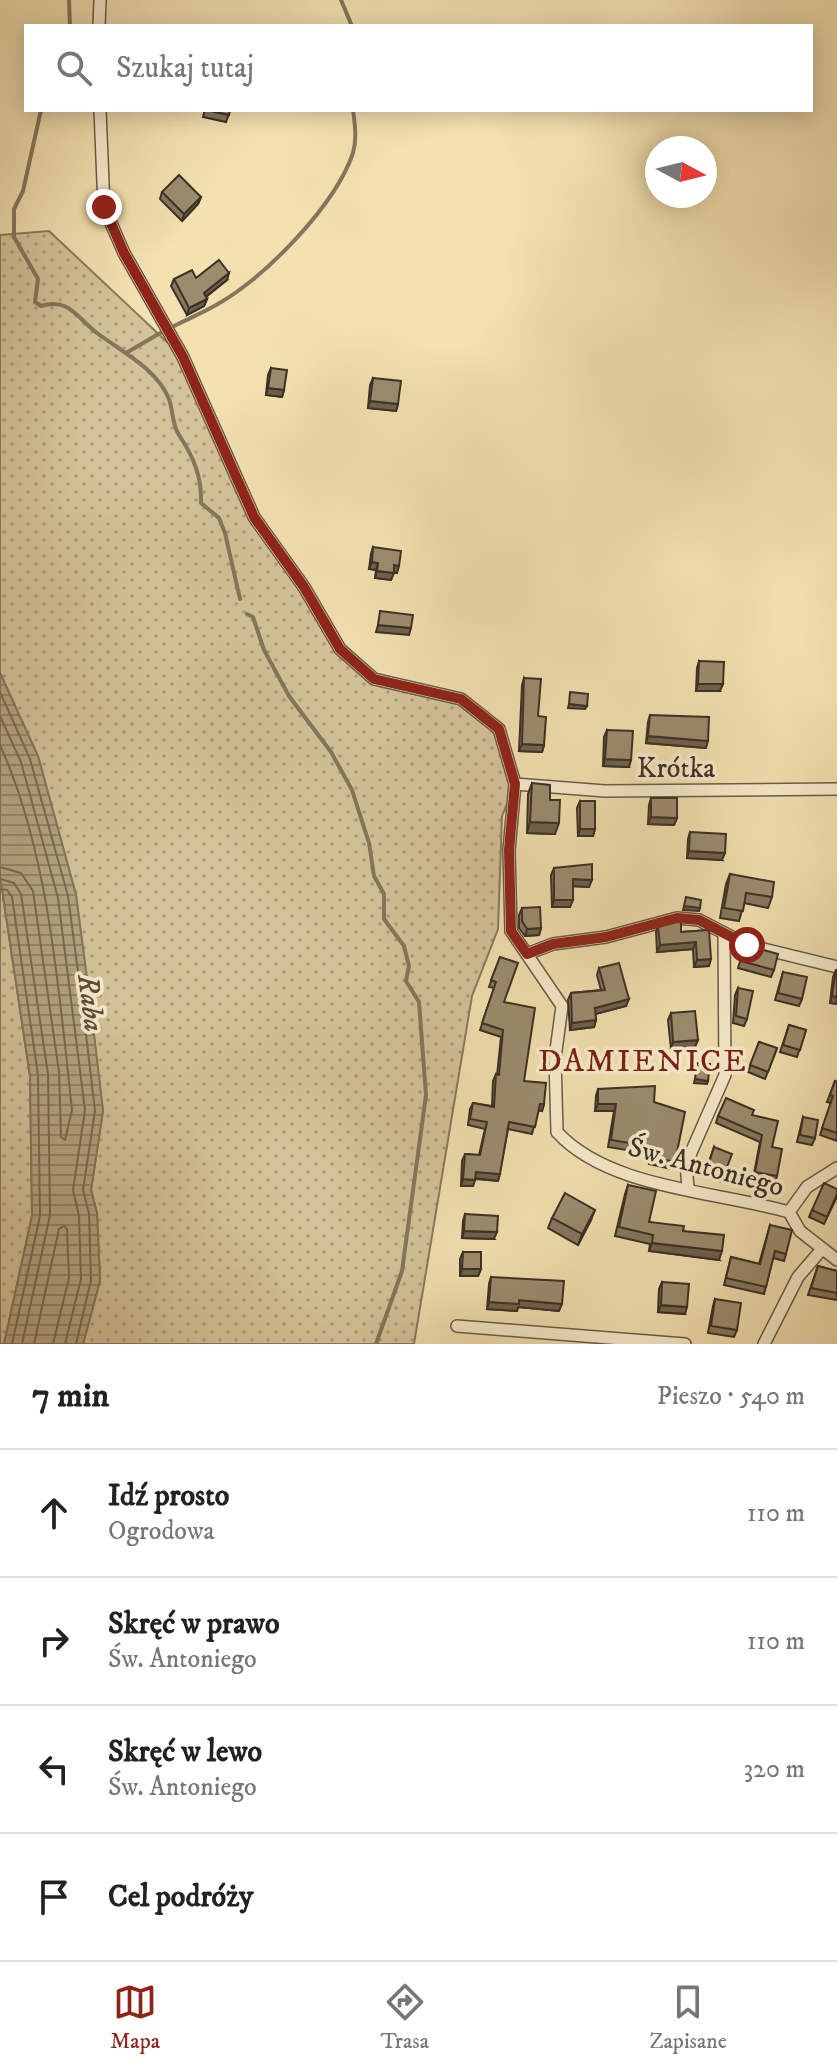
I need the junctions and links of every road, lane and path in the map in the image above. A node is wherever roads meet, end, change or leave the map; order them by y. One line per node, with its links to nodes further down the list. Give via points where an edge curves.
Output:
1 (100, 0): 2 (street)
2 (99, 24)
3 (100, 112): 4 (street, Św. Antoniego, via 104,207 183,357 254,517 340,649 374,679 461,699 499,729)
4 (515, 784): 5 (street, Krótka, via 605,791); 7 (street, Św. Antoniego, via 509,850 511,931)
5 (837, 789)
6 (724, 933): 7 (street, via 699,920 677,918); 8 (street, via 747,945); 10 (street, via 725,1075 686,1164)
7 (527, 954): 10 (street, Św. Antoniego, via 562,1006 555,1058 557,1132 576,1152 631,1176)
8 (837, 967)
9 (837, 1168): 11 (street, via 807,1187)
10 (688, 1188): 11 (street, Św. Antoniego)
11 (789, 1212): 12 (street, Św. Antoniego, via 800,1231)
12 (822, 1249): 13 (street, Św. Antoniego); 16 (street, via 798,1277)
13 (837, 1260)
14 (457, 1326): 15 (street)
15 (685, 1344)
16 (764, 1344)

